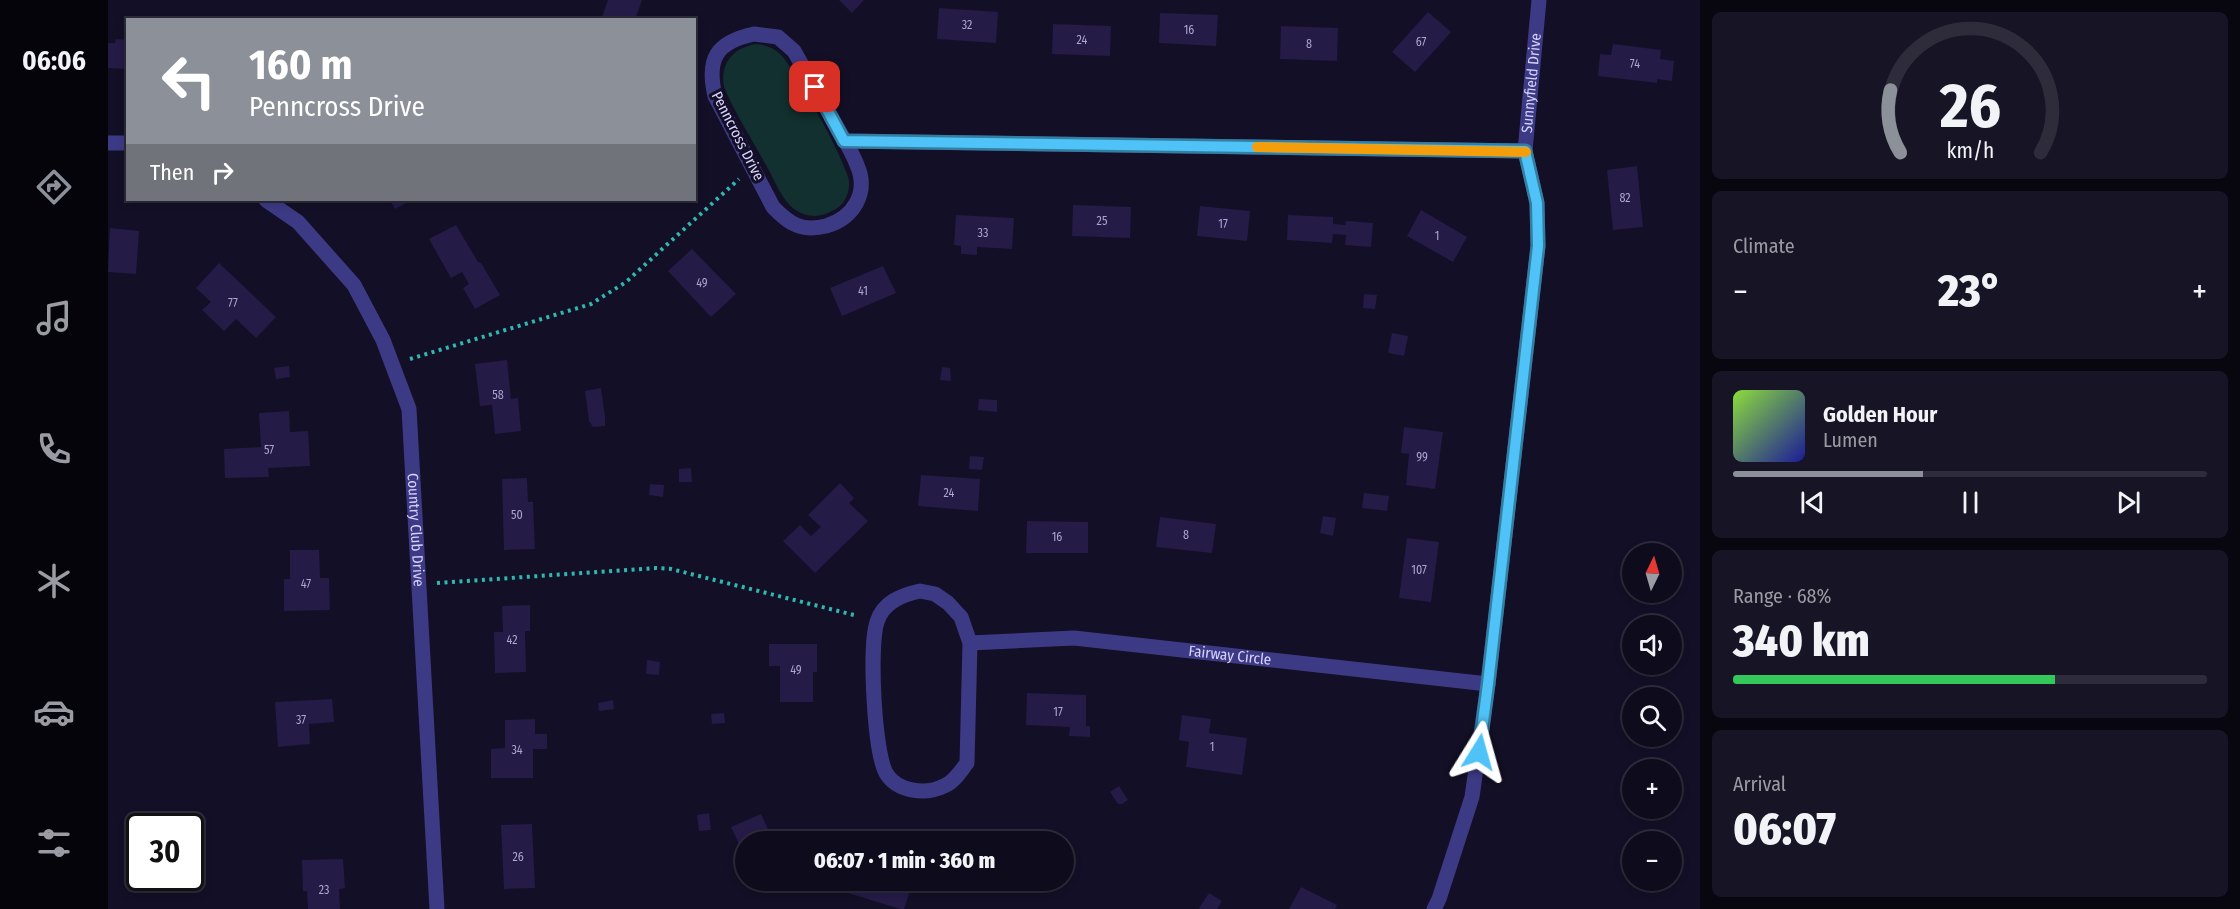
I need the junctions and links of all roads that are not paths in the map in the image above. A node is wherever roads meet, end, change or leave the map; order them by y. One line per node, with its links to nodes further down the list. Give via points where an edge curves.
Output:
1 (1539, 0): 5 (street, Sunnyfield Drive)
2 (844, 141): 2 (street, Penncross Drive, via 794,51 778,38 754,34 734,39 719,49 711,80 715,96 773,207 787,221 802,227 825,226 843,219 856,206 861,189 858,167); 5 (street)
3 (108, 143): 4 (street)
4 (126, 144)
5 (1525, 151): 8 (street, Sunnyfield Drive, via 1537,203 1538,246)
6 (267, 201): 9 (street, Country Club Drive, via 298,222 354,285 383,340 408,409)
7 (970, 643): 7 (street, via 966,764 945,786 915,791 899,786 886,774 880,754 872,661 877,621 889,604 902,595 920,591 935,594 961,617); 8 (street, Fairway Circle, via 1074,638)
8 (1488, 684): 10 (street, Sunnyfield Drive, via 1472,797)
9 (437, 909)
10 (1434, 909)

